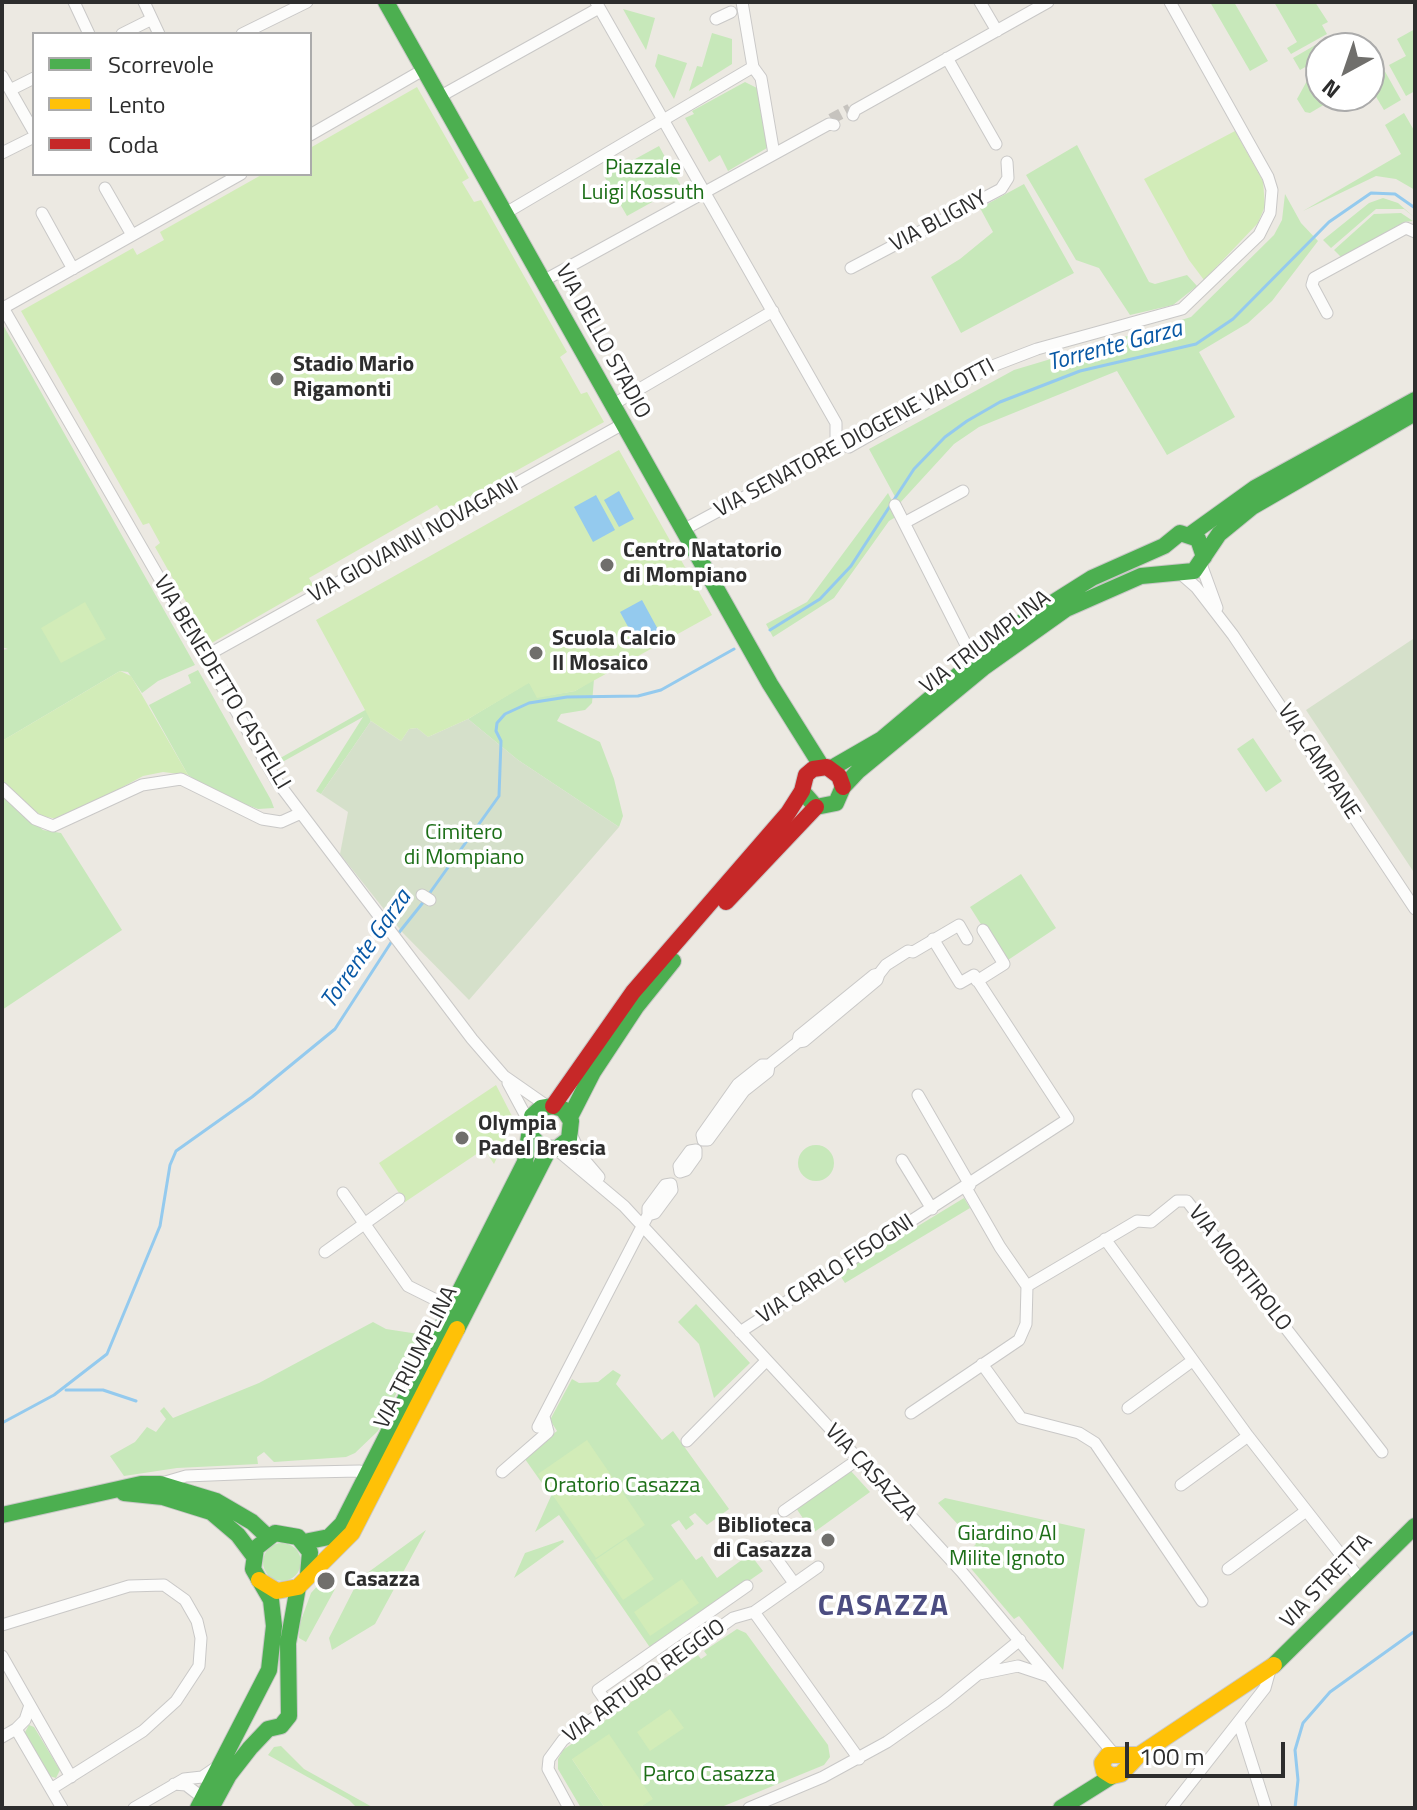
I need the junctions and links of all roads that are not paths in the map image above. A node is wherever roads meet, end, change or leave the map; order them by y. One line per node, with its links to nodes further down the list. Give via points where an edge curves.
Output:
1 (74, 2): 14 (street)
2 (144, 2): 11 (street)
3 (307, 2): 17 (street)
4 (386, 2): 20 (main road, VIA DELLO STADIO)
5 (742, 2): 19 (street)
6 (980, 2): 13 (street)
7 (1048, 2): 13 (street)
8 (1170, 2): 52 (street, VIA SENATORE DIOGENE VALOTTI, via 1268,177 1270,213 1259,235 1176,312 1013,357 849,447)
9 (597, 5): 24 (street); 26 (street)
10 (731, 12): 12 (street)
11 (152, 19): 15 (street); 16 (street)
12 (716, 19)
13 (997, 31): 18 (street)
14 (88, 32)
15 (126, 32)
16 (158, 32)
17 (246, 32)
18 (947, 58): 25 (street); 31 (street)
19 (753, 67): 26 (street); 33 (street, via 761,78)
20 (423, 70): 24 (main road, VIA DELLO STADIO); 29 (street)
21 (2, 76): 23 (street)
22 (32, 79): 23 (street)
23 (10, 90): 28 (street)
24 (439, 97): 39 (main road, VIA DELLO STADIO)
25 (853, 111)
26 (664, 117): 37 (street); 39 (street)
27 (831, 123): 33 (street)
28 (32, 130)
29 (312, 134)
30 (32, 135): 32 (street)
31 (996, 144)
32 (2, 153)
33 (774, 154): 37 (street)
34 (1007, 162): 42 (street, VIA BLIGNY, via 1008,178 1001,189)
35 (234, 176): 41 (street)
36 (105, 188): 41 (street)
37 (705, 191): 44 (street); 46 (street)
38 (42, 213): 43 (street)
39 (504, 214): 44 (main road, VIA DELLO STADIO)
40 (1415, 232): 47 (street, via 1406,228 1314,278 1312,285)
41 (132, 235): 43 (street)
42 (851, 268)
43 (73, 269): 45 (street)
44 (543, 281): 49 (main road, VIA DELLO STADIO)
45 (3, 307): 62 (street, VIA BENEDETTO CASTELLI)
46 (773, 311): 49 (street); 52 (street, via 836,423)
47 (1327, 313)
48 (1415, 400): 57 (main road, VIA TRIUMPLINA, via 1255,488)
49 (612, 405): 51 (main road, VIA DELLO STADIO)
50 (1415, 413): 59 (main road, VIA TRIUMPLINA, via 1252,507 1219,534)
51 (623, 424): 56 (main road, VIA DELLO STADIO); 62 (street, VIA GIOVANNI NOVAGANI)
52 (836, 444): 56 (street, VIA SENATORE DIOGENE VALOTTI)
53 (963, 491): 55 (street)
54 (895, 505): 55 (street, VIA TRIUMPLINA)
55 (904, 523): 63 (street, VIA TRIUMPLINA, via 966,645)
56 (683, 530): 64 (main road, VIA DELLO STADIO)
57 (1191, 534): 58 (main road, VIA TRIUMPLINA, via 1175,535); 59 (main road, via 1201,543)
58 (1164, 546): 60 (main road, via 1165,562); 63 (main road, VIA TRIUMPLINA, via 1070,591)
59 (1202, 560): 60 (main road, VIA TRIUMPLINA, via 1194,571); 61 (street, VIA CAMPANE)
60 (1179, 573): 61 (street, VIA CAMPANE); 67 (main road, VIA TRIUMPLINA, via 1141,576 1066,609 983,668)
61 (1220, 616): 71 (street, VIA CAMPANE)
62 (204, 657): 70 (street, VIA BENEDETTO CASTELLI, via 261,757)
63 (968, 665): 65 (main road, VIA TRIUMPLINA, via 882,739)
64 (781, 703): 65 (main road, VIA DELLO STADIO); 66 (main road, VIA DELLO STADIO)
65 (826, 768): 66 (main road, VIA TRIUMPLINA); 67 (main road, via 839,776)
66 (804, 783): 69 (main road); 78 (main road, VIA TRIUMPLINA, via 788,813 633,992)
67 (843, 787): 69 (main road, VIA TRIUMPLINA, via 836,803)
68 (2, 788): 70 (street, via 35,819 53,826 142,785 181,779 262,819 281,822)
69 (816, 807): 79 (main road, VIA TRIUMPLINA, via 636,1007)
70 (301, 813): 76 (street, VIA BENEDETTO CASTELLI)
71 (1415, 909)
72 (983, 930): 75 (street, via 1004,964)
73 (933, 939): 74 (street, via 959,925); 75 (street, via 960,983 974,975); 89 (street, via 908,951 769,1065 699,1145 672,1190)
74 (967, 939)
75 (977, 981): 85 (street, VIA CARLO FISOGNI, via 1068,1119)
76 (504, 1076): 78 (street, VIA BENEDETTO CASTELLI); 80 (street, VIA BENEDETTO CASTELLI)
77 (918, 1095): 85 (street)
78 (550, 1106): 79 (main road); 80 (main road, VIA TRIUMPLINA, via 536,1111)
79 (570, 1117): 81 (main road)
80 (530, 1128): 82 (main road, via 537,1145); 94 (main road, VIA TRIUMPLINA, via 525,1162)
81 (571, 1134): 82 (main road, VIA TRIUMPLINA); 84 (street, VIA CASAZZA)
82 (553, 1149): 84 (street, VIA CASAZZA); 122 (main road, VIA TRIUMPLINA, via 533,1175 352,1533)
83 (902, 1160): 88 (street, VIA CARLO FISOGNI)
84 (602, 1185): 89 (street, VIA CASAZZA)
85 (968, 1186): 88 (street, VIA CARLO FISOGNI); 93 (street)
86 (343, 1193): 90 (street)
87 (399, 1199): 90 (street)
88 (932, 1209): 95 (street, VIA CARLO FISOGNI)
89 (645, 1220): 95 (street, VIA CASAZZA); 105 (street, via 541,1422 549,1426 544,1437)
90 (365, 1224): 92 (street); 94 (street, via 408,1286)
91 (1105, 1239): 93 (street); 97 (street); 103 (street, VIA MORTIROLO, via 1137,1221 1151,1222 1177,1201 1187,1201)
92 (325, 1252)
93 (1027, 1286): 98 (street, via 1024,1332)
94 (452, 1308): 106 (main road, VIA TRIUMPLINA)
95 (740, 1332): 96 (street, VIA CASAZZA)
96 (766, 1361): 102 (street); 128 (street, VIA CASAZZA)
97 (1192, 1361): 99 (street); 101 (street)
98 (982, 1364): 100 (street); 125 (street, via 1021,1418 1079,1433 1095,1443)
99 (1128, 1408)
100 (911, 1413)
101 (1248, 1436): 108 (street); 111 (street)
102 (687, 1441)
103 (1382, 1452)
104 (850, 1465): 110 (street)
105 (502, 1472)
106 (367, 1474): 107 (street, via 246,1473 186,1476); 115 (main road, VIA TRIUMPLINA, via 333,1534)
107 (160, 1484): 109 (main road); 114 (main road, via 216,1501)
108 (1181, 1485)
109 (112, 1491): 112 (main road); 117 (main road, via 163,1497 211,1512)
110 (784, 1511)
111 (1306, 1511): 119 (street); 120 (street)
112 (2, 1515)
113 (1415, 1526): 120 (main road, VIA STRETTA)
114 (267, 1536): 115 (main road, via 290,1534); 117 (main road)
115 (304, 1542): 122 (main road, via 311,1564)
116 (768, 1547): 123 (street)
117 (253, 1555): 121 (main road)
118 (818, 1567): 123 (street, VIA ARTURO REGGIO)
119 (1228, 1569)
120 (1359, 1578): 130 (main road, VIA STRETTA)
121 (259, 1580): 122 (main road, via 277,1591); 133 (main road, via 271,1600 274,1626 269,1670)
122 (303, 1581): 134 (main road, via 288,1643)
123 (794, 1583): 126 (street, VIA ARTURO REGGIO)
124 (747, 1586): 135 (street, via 598,1690)
125 (1202, 1601)
126 (754, 1612): 142 (street, VIA ARTURO REGGIO); 151 (street, VIA ARTURO REGGIO, via 733,1618 554,1749 548,1769)
127 (2, 1625): 145 (street, via 129,1586 164,1585 193,1609 201,1638 199,1666 176,1701 143,1731)
128 (1020, 1640): 131 (street); 132 (street, VIA CASAZZA)
129 (2, 1656): 136 (street)
130 (1270, 1669): 138 (street, VIA STRETTA, via 1265,1688); 143 (main road, VIA STRETTA, via 1139,1755)
131 (978, 1674): 132 (street, via 1018,1666); 142 (street, via 911,1728)
132 (1049, 1676): 143 (street, VIA CASAZZA)
133 (258, 1694): 134 (main road, via 276,1690); 137 (main road)
134 (289, 1703): 140 (main road, via 286,1722)
135 (608, 1704)
136 (30, 1705): 139 (street); 145 (street)
137 (251, 1711): 140 (main road, via 256,1723); 144 (main road)
138 (1239, 1723): 154 (street, VIA STRETTA); 155 (street)
139 (16, 1729): 141 (street); 147 (street)
140 (268, 1729): 148 (main road)
141 (2, 1737)
142 (859, 1759): 152 (street)
143 (1113, 1763): 153 (main road, via 1096,1785)
144 (220, 1765): 146 (street, via 202,1777); 148 (main road)
145 (71, 1777): 147 (street)
146 (173, 1784): 148 (street, via 186,1785); 150 (street)
147 (51, 1789): 149 (street)
148 (204, 1805)
149 (62, 1808)
150 (134, 1808)
151 (569, 1808)
152 (749, 1808)
153 (1061, 1808)
154 (1171, 1808)
155 (1266, 1808)

